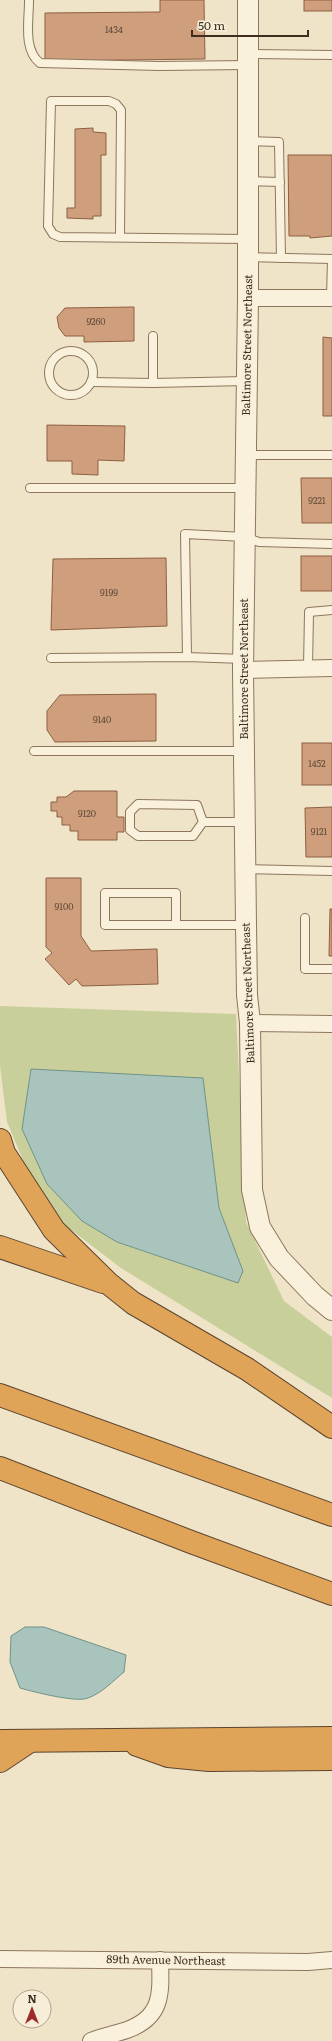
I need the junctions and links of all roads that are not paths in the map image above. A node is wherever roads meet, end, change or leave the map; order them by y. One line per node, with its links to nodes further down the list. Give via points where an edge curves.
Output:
1 (248, 0): 4 (street, Baltimore Street Northeast)
2 (29, 1): 4 (lane, via 30,50 40,63 159,66)
3 (332, 55): 4 (lane)
4 (248, 60): 5 (street, Baltimore Street Northeast)
5 (248, 140): 6 (street, Baltimore Street Northeast); 7 (lane, via 279,142)
6 (248, 181): 7 (lane); 9 (street, Baltimore Street Northeast)
7 (280, 182): 10 (lane)
8 (120, 237): 8 (lane, via 60,237 53,234 48,226 51,101 109,101 116,104 120,110); 9 (lane)
9 (248, 248): 10 (lane); 11 (street, Baltimore Street Northeast)
10 (281, 258): 12 (lane, via 332,259)
11 (248, 298): 12 (street); 14 (street, Baltimore Street Northeast)
12 (331, 298)
13 (153, 336): 16 (lane)
14 (247, 381): 16 (lane); 17 (street, Baltimore Street Northeast)
15 (91, 382): 15 (lane, via 82,393 67,396 60,393 50,382 49,368 52,361 64,352 78,353 90,361); 16 (lane)
16 (153, 383)
17 (246, 455): 18 (lane); 20 (street, Baltimore Street Northeast)
18 (332, 455)
19 (30, 488): 20 (lane)
20 (245, 488): 21 (street, Baltimore Street Northeast)
21 (245, 537): 22 (lane, via 259,542); 24 (lane, via 186,534); 26 (street, Baltimore Street Northeast)
22 (332, 544)
23 (332, 610): 27 (lane, via 309,612)
24 (188, 657): 25 (lane); 26 (lane)
25 (51, 658)
26 (243, 665): 27 (street); 30 (street, Baltimore Street Northeast)
27 (308, 668): 28 (street)
28 (332, 668)
29 (34, 751): 30 (lane)
30 (244, 751): 32 (street, Baltimore Street Northeast)
31 (203, 822): 31 (lane, via 193,836 138,836 130,830 130,812 138,804 197,805); 32 (lane)
32 (246, 822): 33 (street, Baltimore Street Northeast)
33 (246, 869): 34 (lane); 37 (street, Baltimore Street Northeast)
34 (332, 871)
35 (305, 918): 38 (lane, via 305,969)
36 (176, 924): 36 (lane, via 105,924 105,893 176,893); 37 (lane)
37 (246, 925): 39 (street, Baltimore Street Northeast)
38 (332, 969)
39 (250, 1023): 40 (street); 44 (street, Baltimore Street Northeast, via 252,1190 260,1227 279,1258)
40 (332, 1024)
41 (0, 1140): 43 (highway, via 4,1153 54,1230)
42 (0, 1247): 43 (highway)
43 (108, 1283): 46 (highway, via 137,1306 247,1369)
44 (332, 1310)
45 (0, 1395): 48 (highway)
46 (332, 1427)
47 (8, 1478): 49 (highway)
48 (332, 1515)
49 (332, 1594)
50 (332, 1738): 51 (highway)
51 (123, 1740): 53 (highway); 54 (highway, via 168,1756 209,1760)
52 (0, 1741): 53 (highway)
53 (30, 1741): 55 (highway)
54 (332, 1759)
55 (0, 1761)
56 (0, 1959): 57 (street, 89th Avenue Northeast)
57 (160, 1960): 58 (street, 89th Avenue Northeast); 59 (street, via 161,1988 150,2017 140,2025)
58 (332, 1960)
59 (91, 2041)

